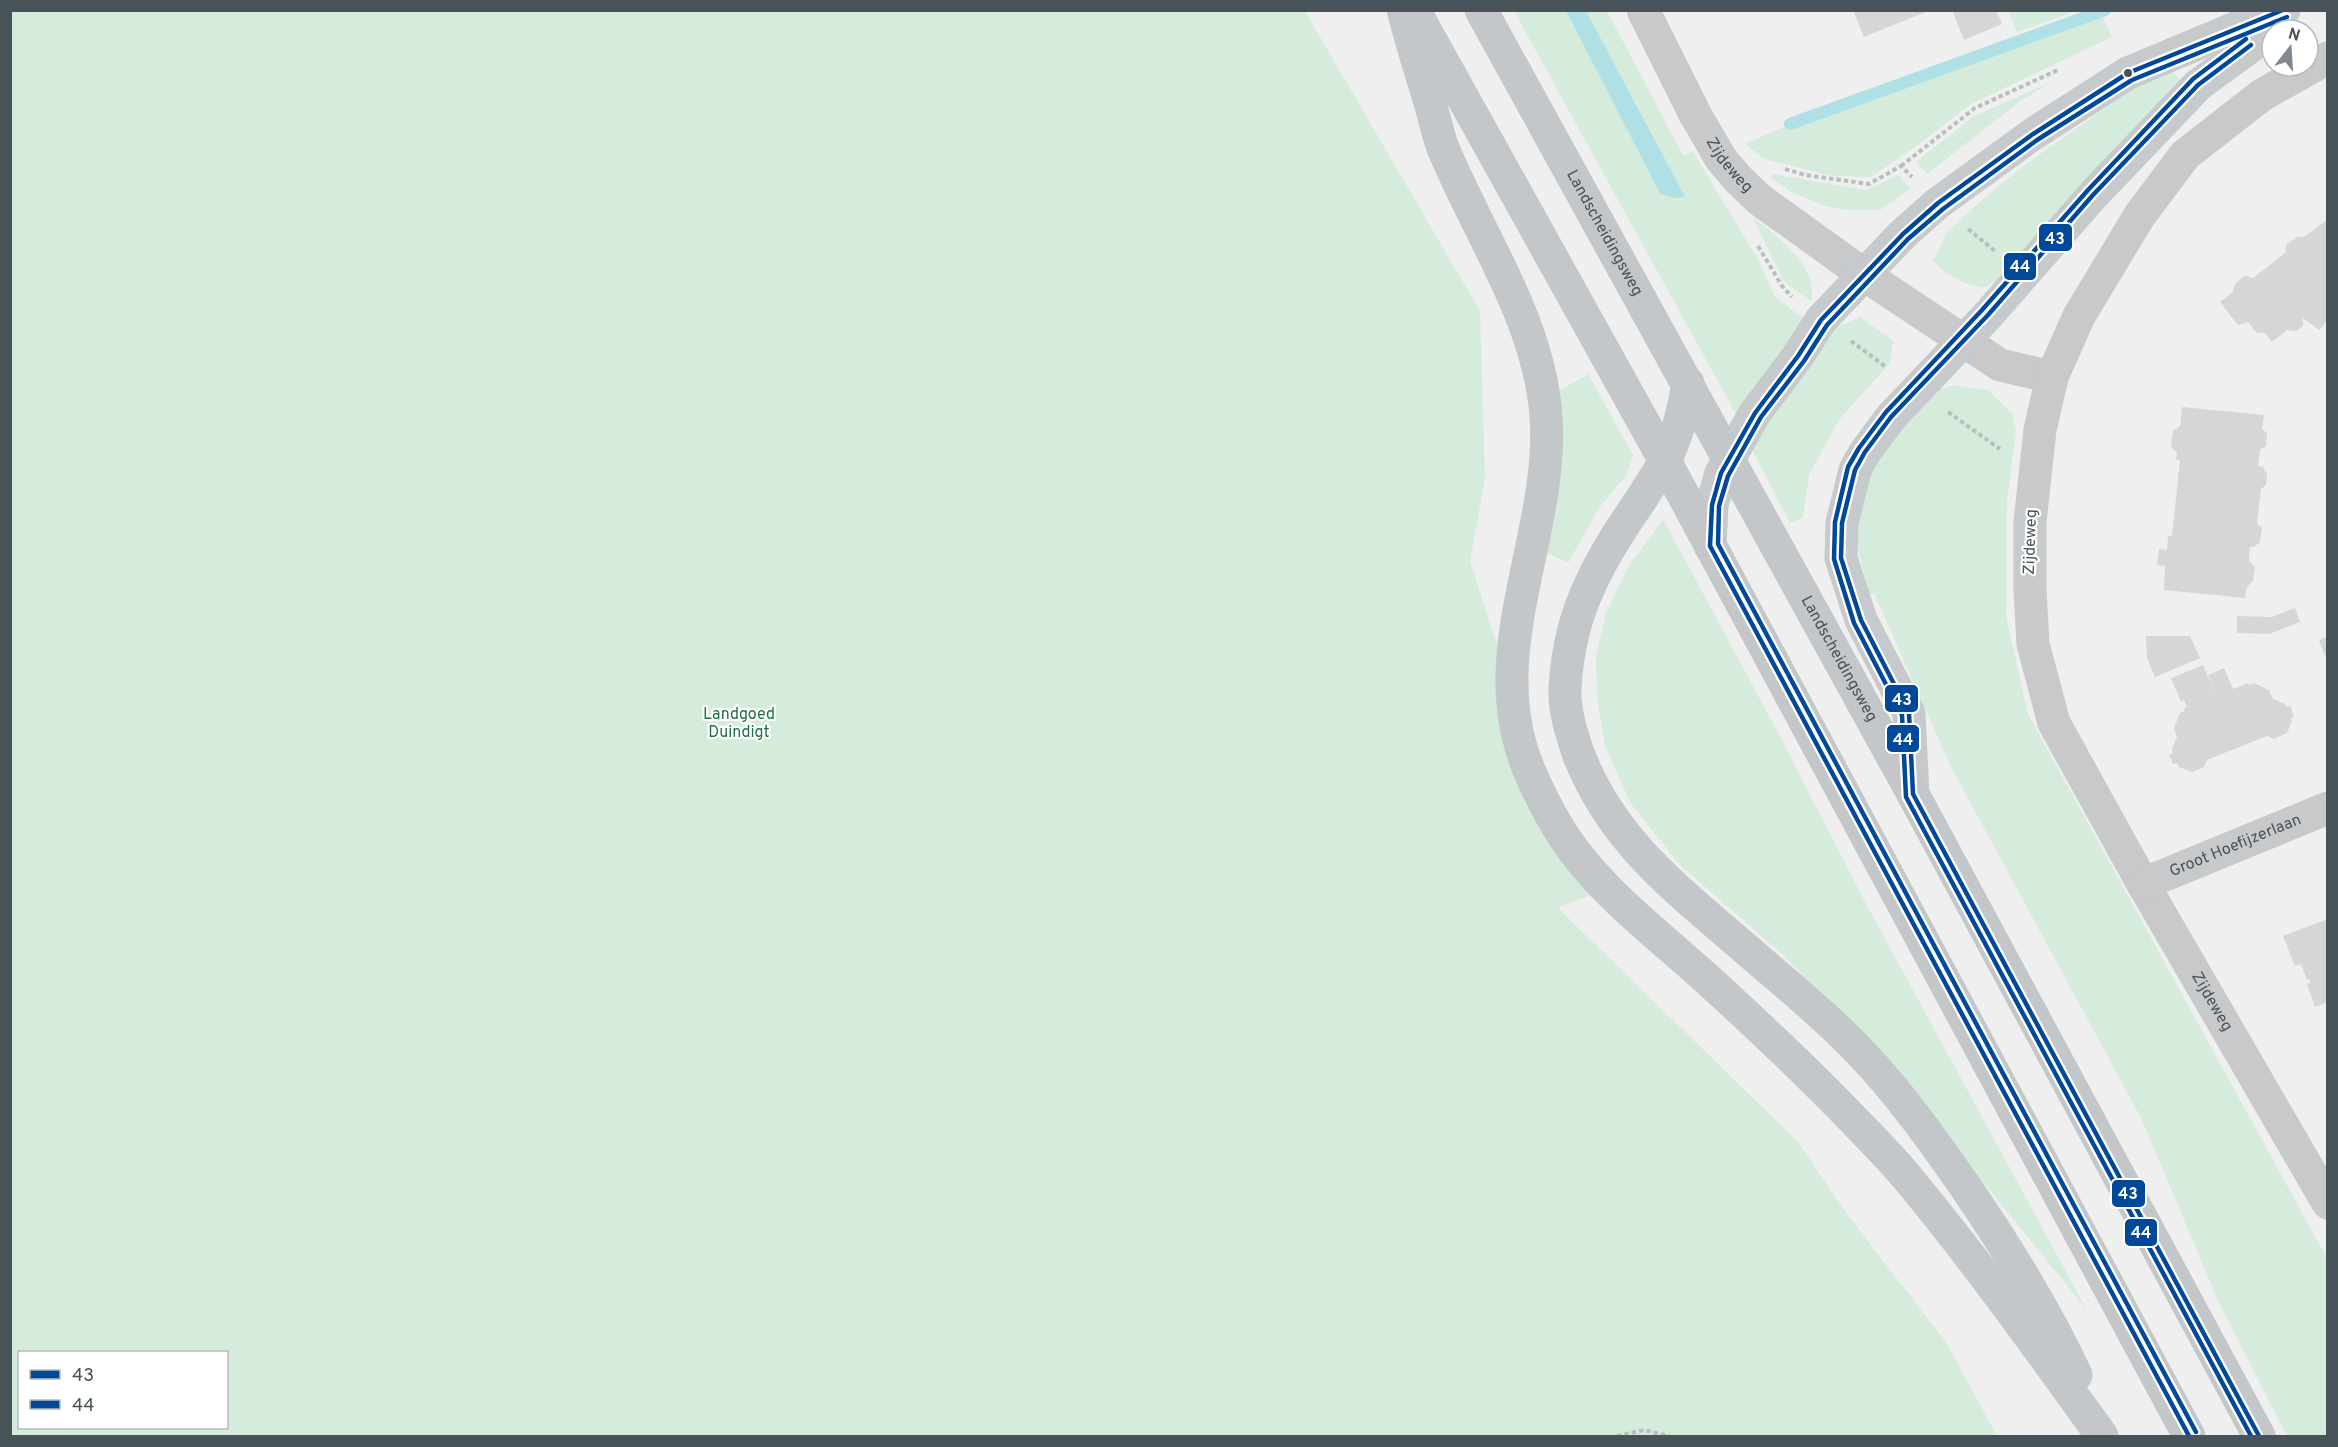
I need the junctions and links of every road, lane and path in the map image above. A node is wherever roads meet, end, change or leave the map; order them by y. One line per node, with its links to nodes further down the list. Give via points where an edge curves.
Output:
1 (1403, 10): 23 (main road, via 1442,145 1520,312 1532,344 1545,404 1545,463 1516,621 1512,676 1513,712 1539,791 1574,850 1615,896 1780,1045 1908,1177)
2 (1414, 10): 15 (main road)
3 (1481, 10): 13 (main road, Landscheidingsweg)
4 (1643, 10): 10 (street, Zijdeweg, via 1695,114 1727,166 1760,200)
5 (2284, 10): 10 (street, via 2128,73 1938,203)
6 (2260, 40): 11 (street, via 2198,85)
7 (2328, 58): 12 (street, via 2262,95 2185,155 2140,215 2096,286)
8 (2065, 66): 9 (path, via 1975,108)
9 (1901, 166)
10 (1863, 274): 11 (street, Zijdeweg); 14 (street, via 1817,325)
11 (1964, 340): 12 (street, Zijdeweg, via 2000,365); 17 (street, via 1891,417 1865,452 1852,479 1842,523 1841,558 1861,620 1909,713)
12 (2052, 377): 19 (street, Zijdeweg, via 2040,430 2030,522 2033,644 2054,723)
13 (1688, 383): 14 (main road, Landscheidingsweg); 15 (main road, via 1677,432)
14 (1728, 459): 16 (street, via 1712,505); 17 (main road, Landscheidingsweg)
15 (1665, 461): 16 (main road); 23 (main road, via 1592,581 1574,631 1565,692 1572,735 1586,772 1606,811 1633,847 1831,1024 1874,1067 1937,1145 2027,1280 2053,1326)
16 (1710, 546): 24 (main road)
17 (1913, 794): 25 (main road, Landscheidingsweg)
18 (2328, 808): 19 (street, Groot Hoefijzerlaan)
19 (2143, 884): 20 (street, Zijdeweg)
20 (2328, 1203)
21 (1617, 1437): 22 (path, via 1644,1430)
22 (1669, 1437)
23 (2103, 1437)
24 (2189, 1437)
25 (2259, 1437)

